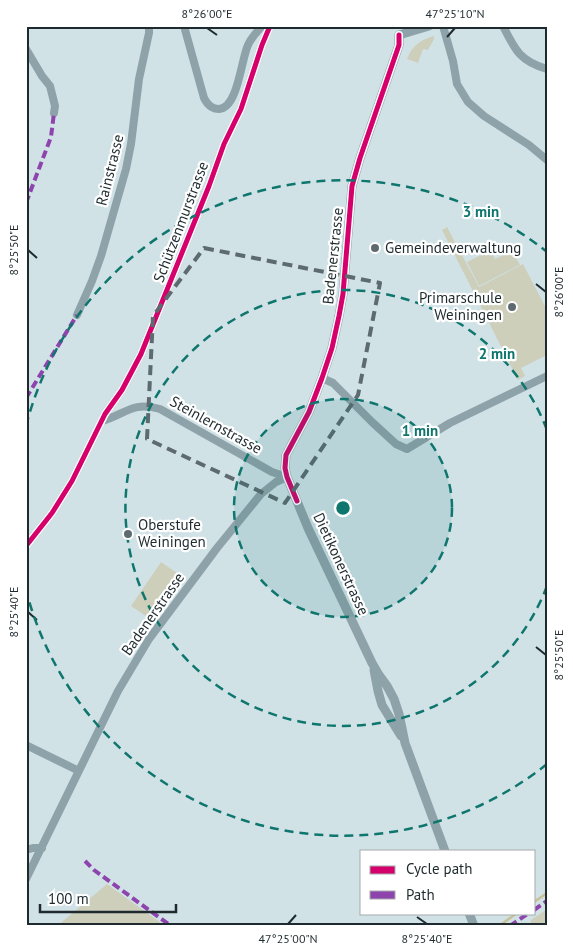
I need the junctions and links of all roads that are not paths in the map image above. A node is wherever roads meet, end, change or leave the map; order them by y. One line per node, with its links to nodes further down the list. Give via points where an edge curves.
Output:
1 (149, 26): 14 (street, Rainstrasse, via 126,169 101,256)
2 (184, 26): 3 (street, via 204,98 212,108 219,109 230,103 249,43)
3 (262, 26)
4 (270, 26): 17 (street, Schützenmurstrasse, via 241,109 144,346 129,379)
5 (395, 26): 9 (street)
6 (429, 26): 9 (street)
7 (443, 26): 13 (street, via 457,84 468,102)
8 (503, 26): 11 (street, via 514,47 527,61)
9 (399, 35): 16 (street, Badenerstrasse, via 352,186 340,308)
10 (26, 50): 12 (street, via 50,86)
11 (547, 70)
12 (54, 114)
13 (547, 160)
14 (77, 315)
15 (547, 376): 16 (street, via 450,423 407,449 396,444 333,383)
16 (322, 378): 18 (street, Badenerstrasse, via 309,412 286,455)
17 (102, 421): 18 (street, Steinlernstrasse, via 137,406 160,409 272,472); 19 (street, Schützenmurstrasse, via 72,481)
18 (287, 477): 20 (street, Dietikonerstrasse); 23 (street, Badenerstrasse, via 261,494 149,639 118,691)
19 (26, 546)
20 (372, 663): 21 (street, Dietikonerstrasse, via 382,705); 21 (street, Dietikonerstrasse, via 394,699)
21 (405, 743): 26 (street, Dietikonerstrasse)
22 (26, 746): 23 (street)
23 (79, 771): 24 (street, Badenerstrasse)
24 (42, 848): 25 (street); 27 (street, Badenerstrasse)
25 (26, 850)
26 (445, 850)
27 (26, 879)
28 (469, 914): 29 (street)
29 (474, 926)

